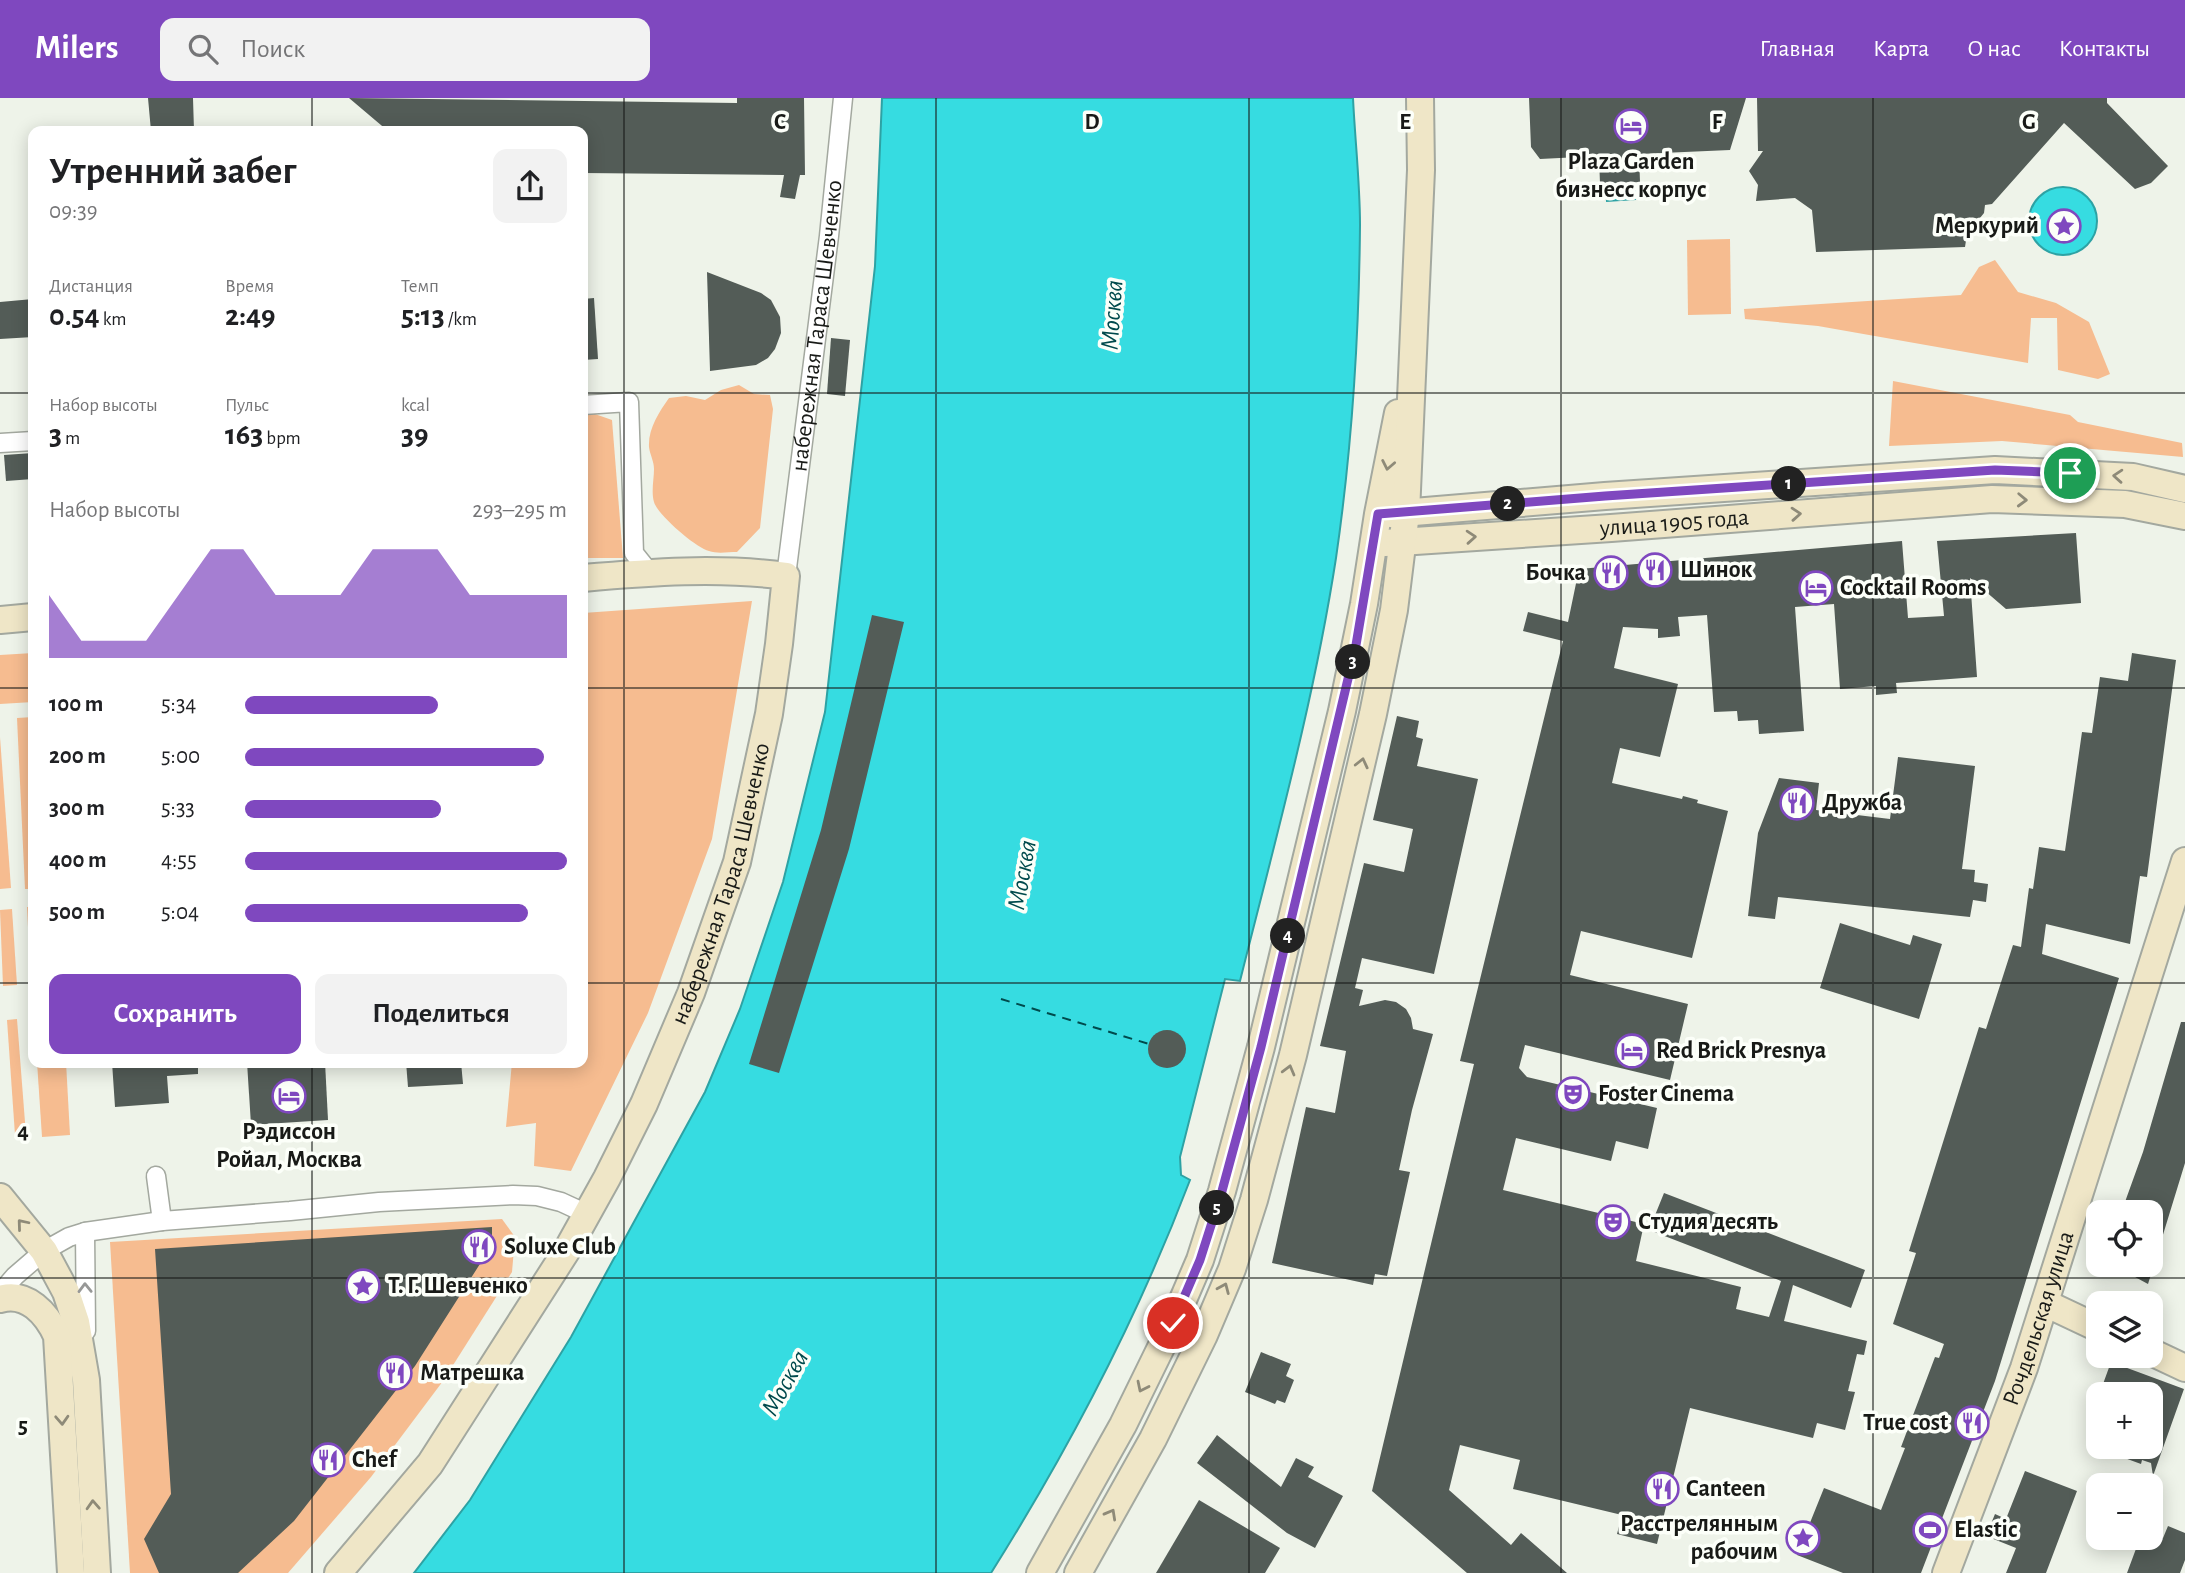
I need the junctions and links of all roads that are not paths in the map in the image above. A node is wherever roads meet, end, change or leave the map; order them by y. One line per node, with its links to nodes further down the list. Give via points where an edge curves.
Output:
1 (843, 98): 14 (street, набережная Тараса Шевченко)
2 (1420, 98): 3 (main road)
3 (1416, 326): 8 (main road); 9 (main road, one-way to 9)
4 (588, 405): 13 (street, via 629,402 635,553)
5 (28, 441): 6 (street)
6 (0, 443)
7 (2185, 488): 8 (main road, улица 1905 года, one-way to 8, via 2133,477 1995,470)
8 (1406, 513): 9 (main road, улица 1905 года); 11 (main road)
9 (1378, 514): 12 (main road)
10 (2185, 516): 11 (main road, улица 1905 года, one-way to 10, via 1992,499 2125,504)
11 (1403, 542): 12 (main road, улица 1905 года); 36 (main road, one-way to 11, via 1153,1439 1204,1335 1254,1200 1300,1029 1373,714)
12 (1373, 544): 35 (main road, one-way to 35, via 1339,724 1219,1202 1200,1260 1124,1425)
13 (650, 573): 14 (main road, via 752,571); 15 (main road)
14 (786, 576): 21 (main road, набережная Тараса Шевченко, via 769,714 737,862 665,1055)
15 (588, 578)
16 (28, 617): 17 (main road)
17 (0, 620)
18 (2184, 866): 27 (main road, Рочдельская улица)
19 (156, 1176): 22 (street)
20 (0, 1197): 24 (main road, one-way to 20)
21 (587, 1214): 22 (street, via 549,1199 513,1195); 34 (main road, набережная Тараса Шевченко, via 430,1464)
22 (162, 1221): 23 (street)
23 (85, 1232): 24 (street); 31 (street, one-way to 23)
24 (44, 1251): 25 (street); 31 (main road, via 76,1322)
25 (0, 1293)
26 (0, 1299): 32 (main road, one-way to 32, via 17,1297 30,1303 51,1322 57,1336)
27 (2045, 1303): 28 (main road); 37 (main road, Рочдельская улица)
28 (2086, 1322)
29 (2163, 1357): 30 (main road)
30 (2185, 1367)
31 (86, 1380): 33 (main road, one-way to 31)
32 (71, 1573)
33 (97, 1573)
34 (338, 1573)
35 (1040, 1573)
36 (1078, 1573)
37 (1946, 1573)

